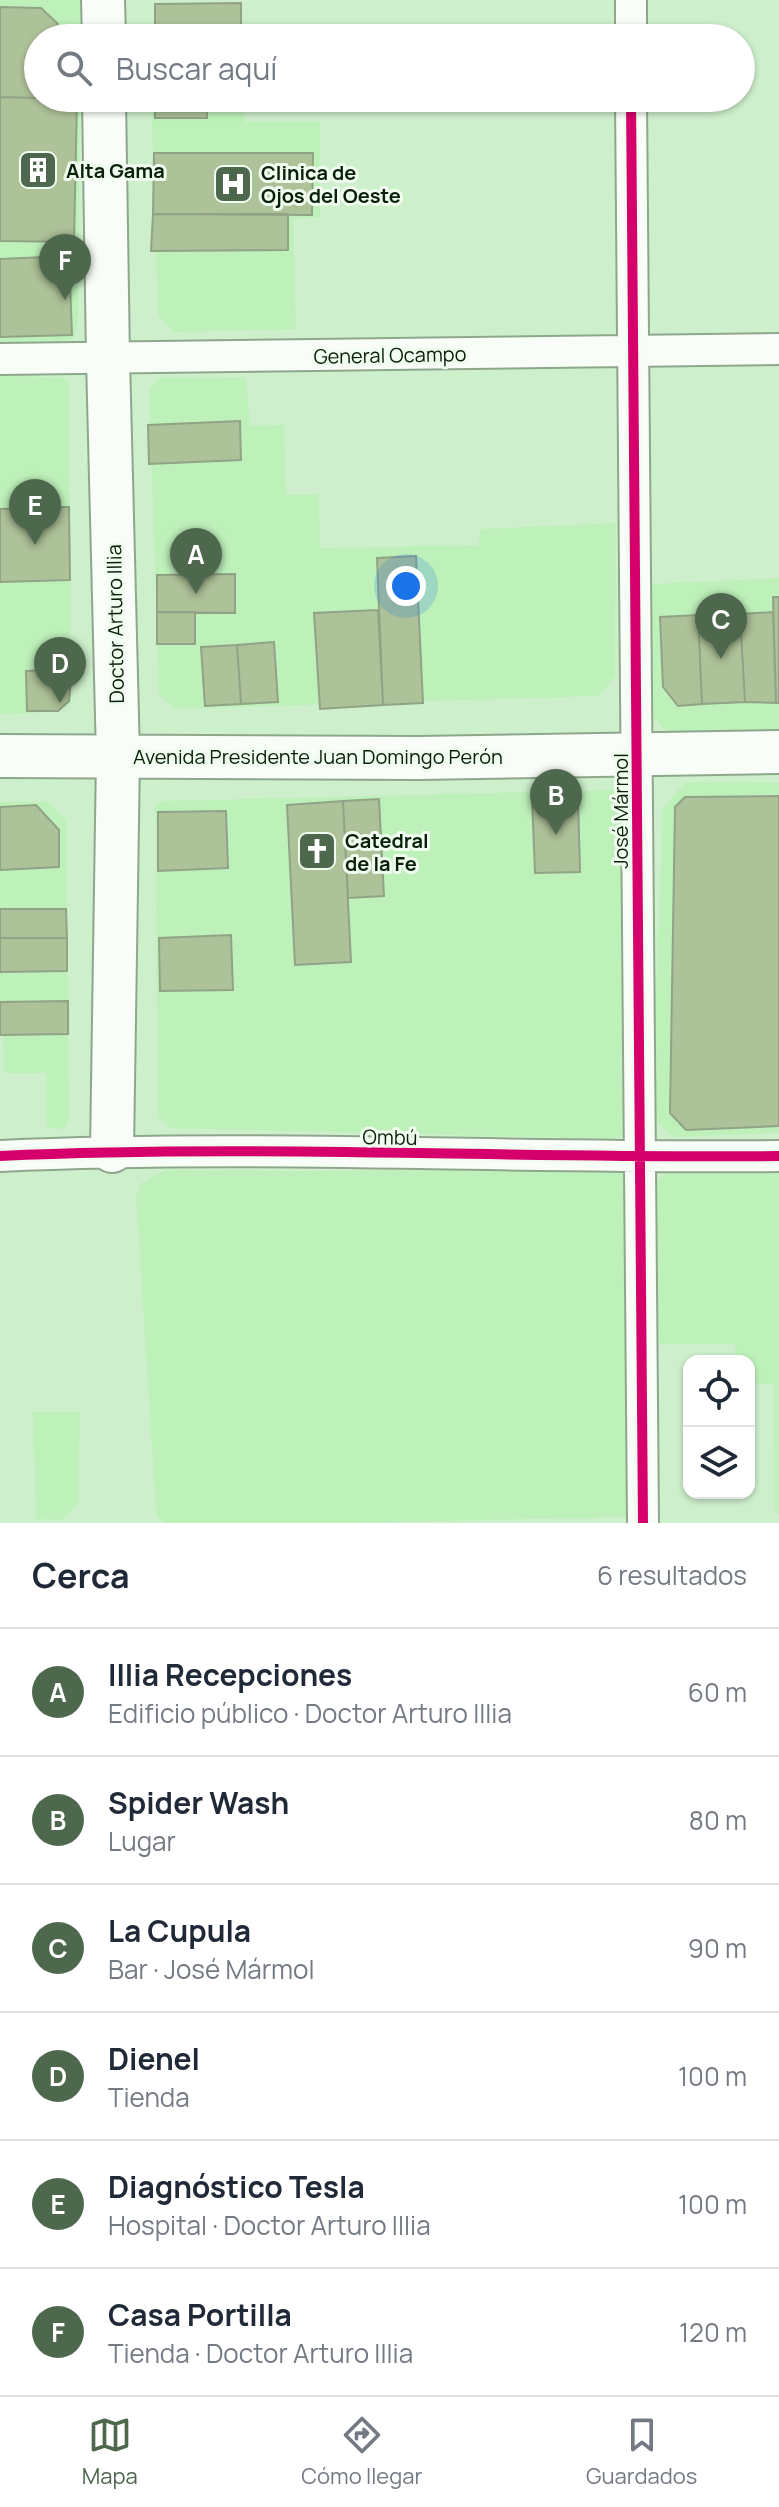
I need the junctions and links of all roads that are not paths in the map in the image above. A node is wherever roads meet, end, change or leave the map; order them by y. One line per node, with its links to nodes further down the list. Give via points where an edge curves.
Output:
1 (103, 0): 3 (main road)
2 (631, 0): 4 (street)
3 (104, 24)
4 (631, 24)
5 (104, 112): 10 (main road, Doctor Arturo Illia)
6 (631, 112): 8 (street, José Mármol)
7 (779, 349): 8 (street, General Ocampo)
8 (634, 351): 10 (street, General Ocampo); 12 (street, José Mármol)
9 (0, 359): 10 (street, General Ocampo)
10 (108, 359): 14 (main road, Doctor Arturo Illia)
11 (779, 752): 12 (main road, Avenida Presidente Juan Domingo Perón)
12 (638, 754): 14 (main road, Avenida Presidente Juan Domingo Perón); 18 (street, José Mármol)
13 (0, 756): 14 (main road, Avenida Presidente Juan Domingo Perón)
14 (118, 756): 15 (main road, Doctor Arturo Illia)
15 (112, 1151): 16 (street, Ombú); 18 (street, Ombú)
16 (0, 1156)
17 (779, 1156): 18 (street, Ombú)
18 (638, 1158): 19 (street, José Mármol)
19 (643, 1523)

